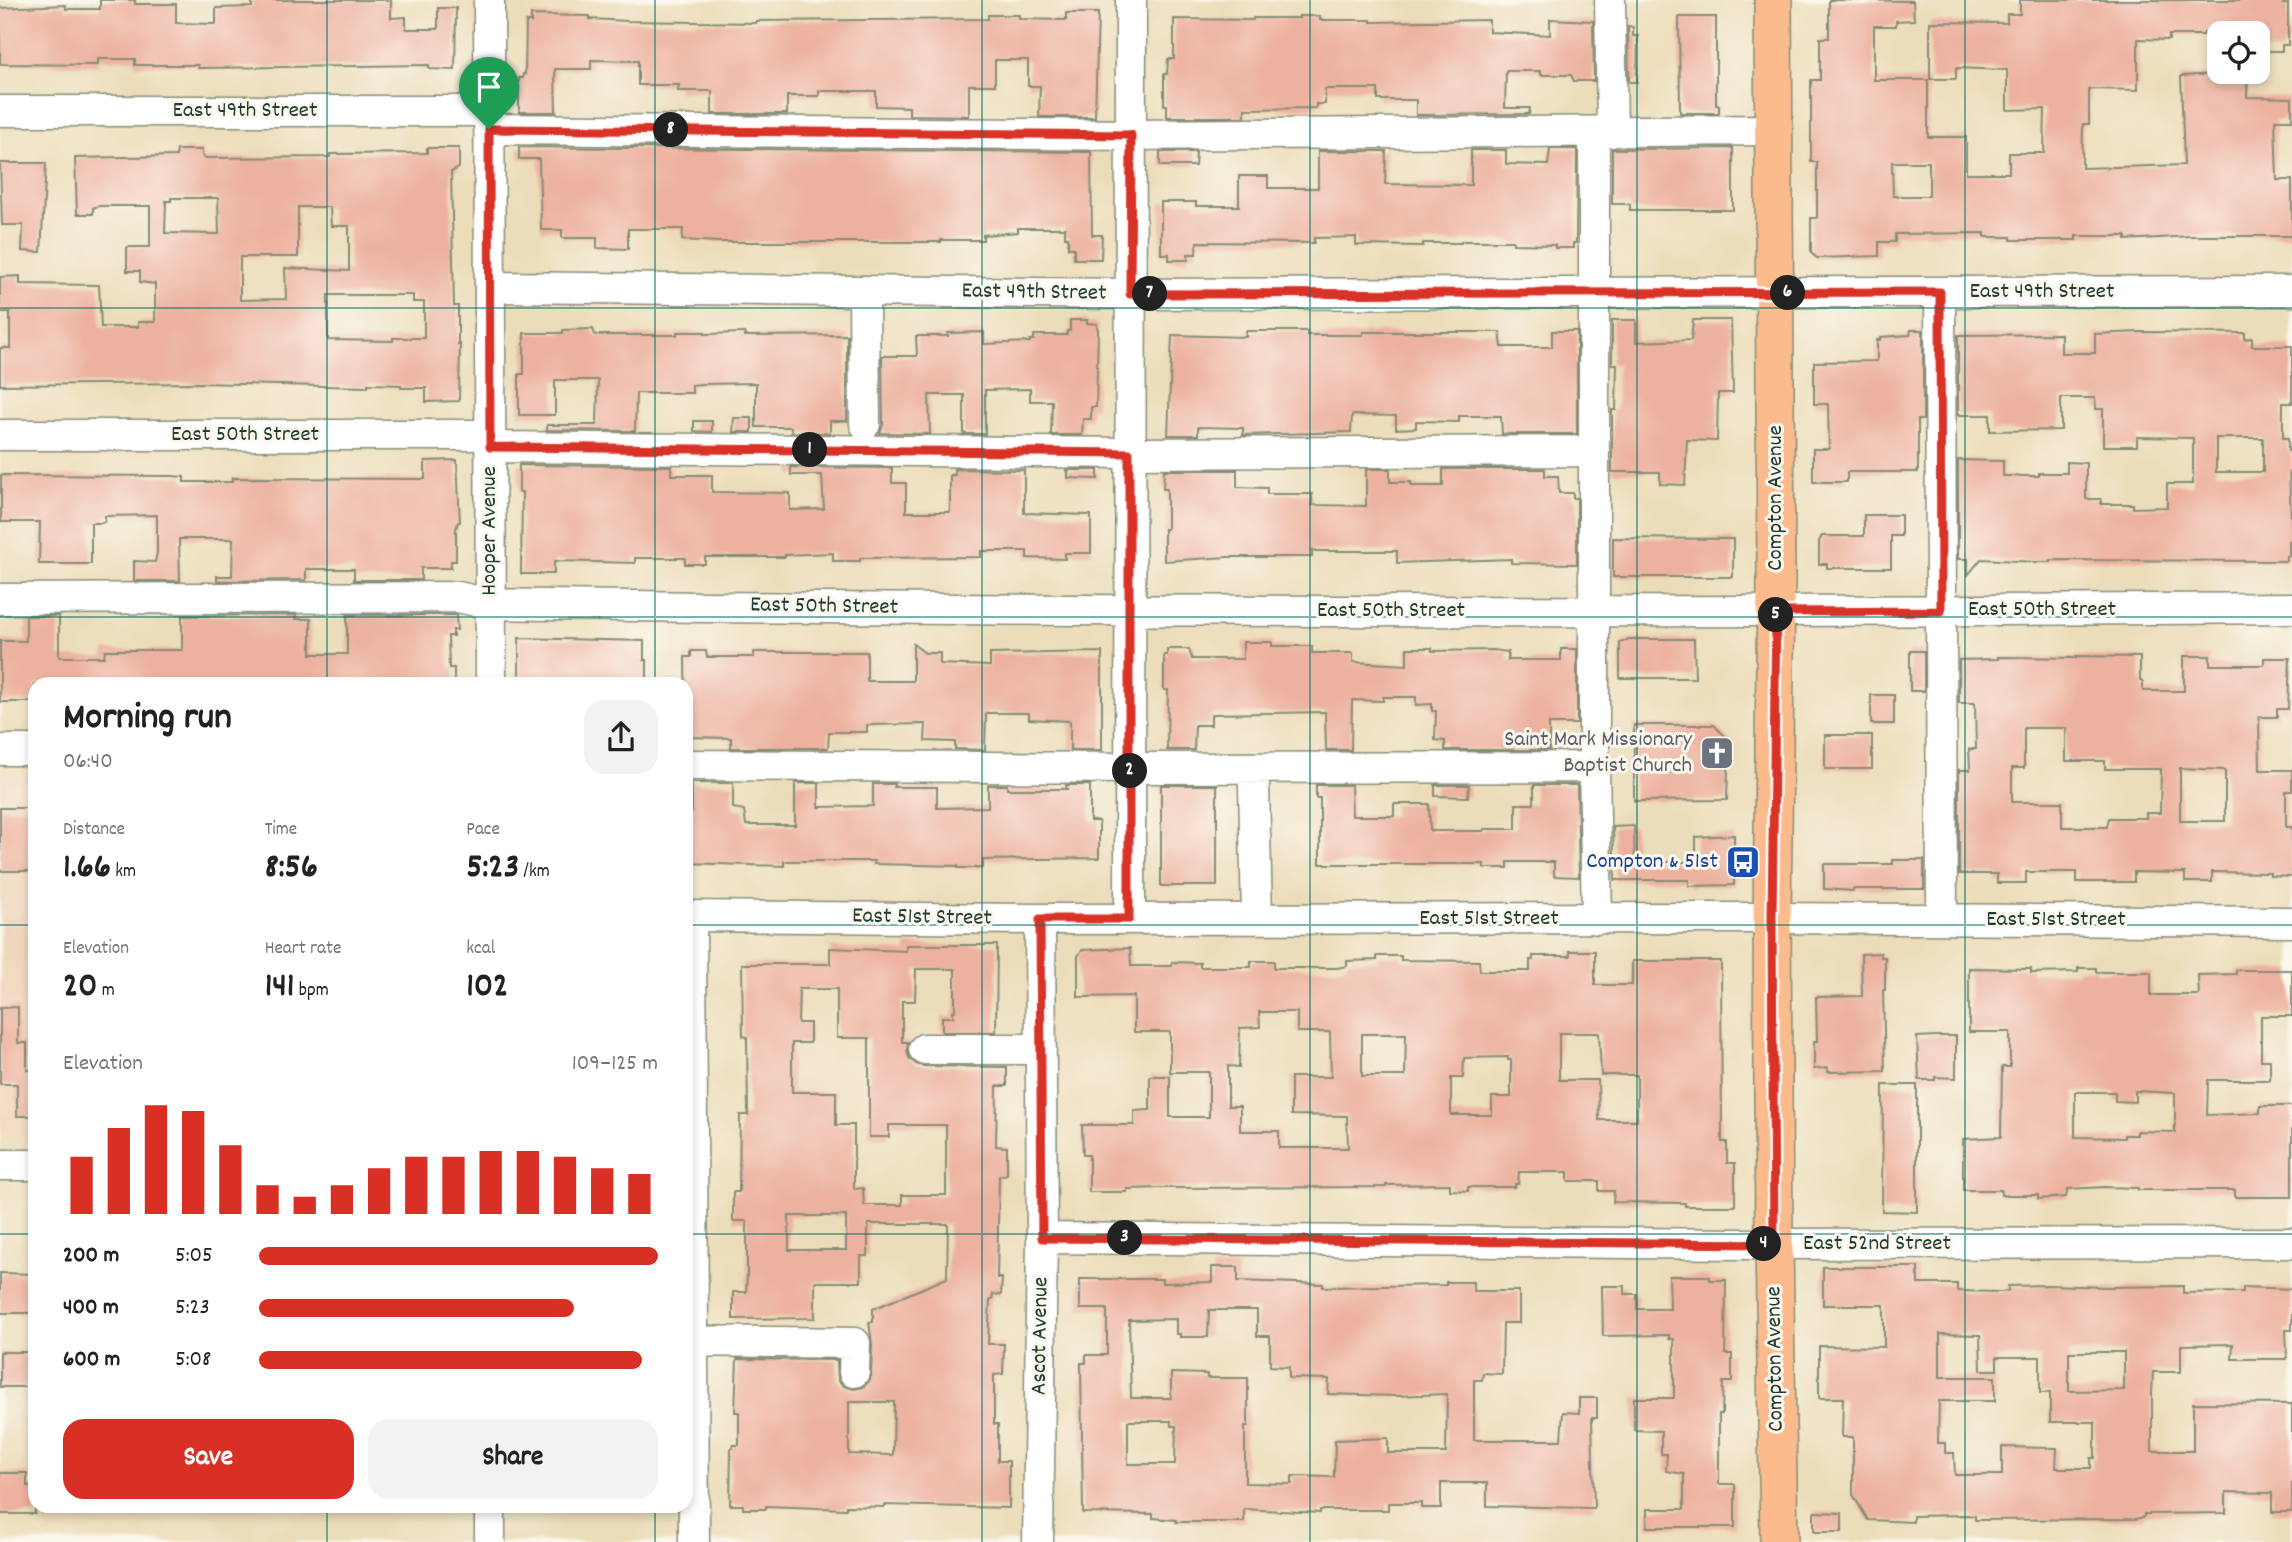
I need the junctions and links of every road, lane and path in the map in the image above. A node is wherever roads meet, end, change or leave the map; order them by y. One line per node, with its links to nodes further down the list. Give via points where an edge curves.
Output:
1 (489, 0): 6 (street, Hooper Avenue)
2 (1131, 0): 9 (street)
3 (1610, 0): 8 (street)
4 (1773, 0): 7 (main road, Compton Avenue)
5 (0, 111): 6 (street, East 49th Street)
6 (489, 120): 9 (street, East 49th Street); 10 (street, Hooper Avenue)
7 (1774, 130): 8 (street, East 49th Street); 15 (main road, Compton Avenue)
8 (1603, 132): 9 (street, East 49th Street); 14 (street)
9 (1131, 135): 16 (street)
10 (490, 287): 11 (street, East 49th Street); 19 (street, Hooper Avenue)
11 (864, 291): 16 (street, East 49th Street); 17 (street)
12 (2292, 291): 13 (street, East 49th Street)
13 (1940, 292): 15 (street, East 49th Street); 27 (street)
14 (1594, 293): 15 (street, East 49th Street); 16 (street, East 49th Street); 20 (street)
15 (1774, 293): 28 (main road, Compton Avenue)
16 (1130, 294): 21 (street)
17 (864, 424)
18 (0, 435): 19 (street, East 50th Street)
19 (490, 441): 21 (street, East 50th Street); 23 (street, Hooper Avenue)
20 (1594, 451): 21 (street, East 50th Street); 26 (street)
21 (1129, 453): 25 (street)
22 (0, 599): 23 (street, East 50th Street, via 458,597)
23 (491, 604): 25 (street, East 50th Street); 29 (street, Hooper Avenue)
24 (2292, 608): 27 (street, East 50th Street)
25 (1129, 610): 26 (street, East 50th Street); 34 (street)
26 (1594, 611): 28 (street, East 50th Street); 33 (street)
27 (1941, 611): 28 (street, East 50th Street); 42 (street)
28 (1776, 612): 37 (main road, Compton Avenue)
29 (491, 677)
30 (0, 750): 31 (street)
31 (28, 750)
32 (693, 765): 34 (street)
33 (1594, 767): 34 (street); 41 (street)
34 (1130, 768): 39 (street)
35 (1254, 785): 40 (street)
36 (693, 916): 38 (street, East 51st Street)
37 (1772, 918): 41 (street, East 51st Street); 42 (street, East 51st Street); 50 (main road, Compton Avenue)
38 (1040, 919): 39 (street, East 51st Street); 45 (street, Ascot Avenue)
39 (1129, 919): 40 (street, East 51st Street)
40 (1257, 919): 41 (street, East 51st Street)
41 (1597, 919)
42 (1942, 919): 43 (street, East 51st Street)
43 (2292, 922)
44 (924, 1049): 45 (street)
45 (1041, 1049): 48 (street, Ascot Avenue)
46 (0, 1165): 47 (street)
47 (28, 1165)
48 (1042, 1238): 50 (street, East 52nd Street); 57 (street, Ascot Avenue)
49 (2292, 1243): 50 (street, East 52nd Street)
50 (1774, 1244): 58 (main road, Compton Avenue)
51 (693, 1341): 52 (street, via 855,1343)
52 (854, 1372)
53 (693, 1492): 56 (street)
54 (490, 1513): 55 (street)
55 (491, 1542)
56 (694, 1542)
57 (1038, 1542)
58 (1779, 1542)

